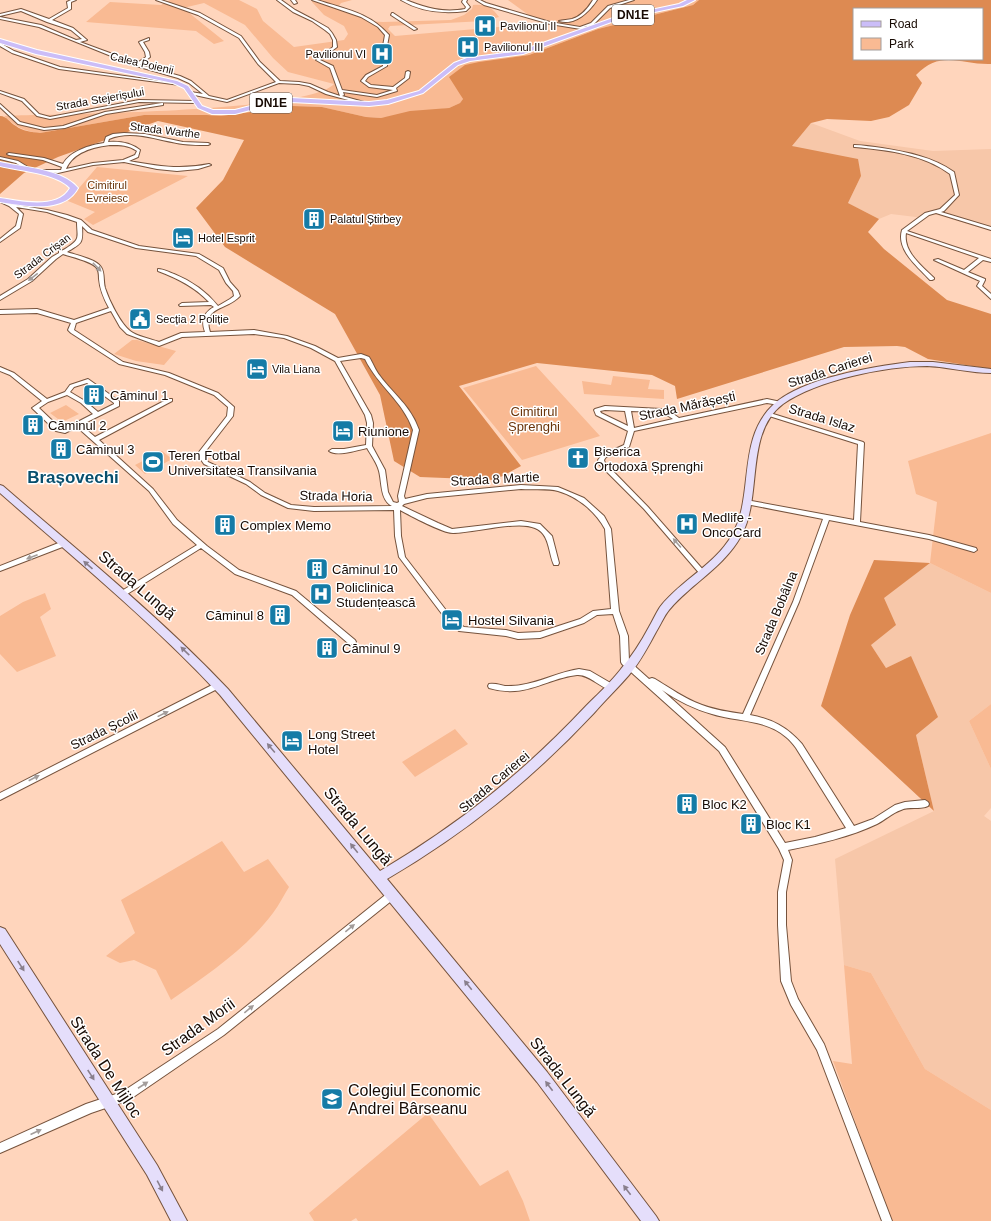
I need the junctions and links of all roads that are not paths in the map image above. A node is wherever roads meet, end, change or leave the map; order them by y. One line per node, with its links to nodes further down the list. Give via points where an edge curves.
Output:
1 (74, 0): 13 (street, via 69,2 70,8)
2 (158, 0): 22 (street, via 199,14 240,37 259,63)
3 (279, 0): 26 (street, via 323,27 331,35 335,47 318,60 332,67)
4 (314, 0): 24 (street, via 357,12 380,26 388,38 384,46 386,66 367,76 363,81 370,86)
5 (403, 0): 6 (street, via 434,11 466,10 468,7)
6 (465, 0)
7 (478, 0): 14 (street)
8 (595, 0): 14 (street, via 590,9 576,19 568,22)
9 (632, 0): 16 (street, via 609,7)
10 (692, 0): 16 (main road, DN1E, via 681,6 625,17)
11 (392, 14): 15 (street)
12 (0, 16): 13 (street, via 20,10); 18 (street, via 40,26)
13 (48, 21): 18 (street, via 75,31 85,40)
14 (545, 22): 16 (street)
15 (415, 29)
16 (583, 29): 29 (main road, DN1E, via 521,53 469,59 456,64 431,86 414,95 388,102 363,103)
17 (148, 39): 20 (street, via 141,42 148,57)
18 (72, 40): 20 (street)
19 (1, 43): 23 (main road, Calea Poienii); 23 (street, Strada Stejerișului, via 13,52 59,68)
20 (137, 65): 28 (street, via 185,80)
21 (408, 72): 24 (street, via 407,78)
22 (279, 82): 28 (street, via 231,100); 29 (street, via 310,84)
23 (180, 84): 27 (main road, Calea Poienii)
24 (394, 88): 26 (street, via 396,90 393,93 377,96)
25 (0, 92): 31 (street, Strada Stejerișului, via 23,100 38,115 50,118 139,101)
26 (341, 92): 29 (street)
27 (191, 93): 28 (street); 30 (main road, Calea Poienii)
28 (208, 97)
29 (346, 100): 30 (main road, DN1E, via 291,100 223,113 207,111)
30 (196, 102): 31 (street, Strada Stejerișului)
31 (188, 103): 32 (street, Strada Stejerișului, via 137,107 105,113 64,127 44,129 19,123)
32 (0, 105)
33 (106, 143): 34 (street, Strada Warthe, via 107,138 119,134); 38 (street, via 123,144 139,149 137,156); 41 (street, Strada Warthe, via 71,157)
34 (208, 144)
35 (855, 146): 45 (street, via 903,153 950,171 958,195)
36 (9, 154): 41 (street, via 44,159)
37 (0, 158): 42 (street, via 17,162)
38 (124, 161): 40 (street, via 170,170); 41 (street)
39 (0, 164): 42 (main road)
40 (209, 165)
41 (64, 168): 42 (street, via 50,172)
42 (25, 169): 44 (main road, via 65,180 72,184 74,190 68,196 54,202)
43 (0, 200): 44 (main road)
44 (11, 203): 46 (street, Strada Crișan); 48 (street, via 21,214 20,223)
45 (938, 212): 47 (street); 49 (street, via 922,216)
46 (79, 221): 52 (street, Strada Crișan, via 79,241); 62 (street, Strada Crișan, via 90,230 138,247 197,255 221,268 237,294 233,300)
47 (991, 229)
48 (14, 230): 50 (street); 51 (street)
49 (904, 231): 53 (street); 58 (street, via 906,251)
50 (0, 234)
51 (0, 241)
52 (62, 252): 60 (street, Strada Crișan, one-way to 60, via 30,280); 63 (street, one-way to 63, via 98,266 104,292)
53 (982, 258): 55 (street); 57 (street)
54 (936, 260): 57 (street)
55 (991, 261)
56 (160, 270): 62 (street, via 190,283)
57 (965, 272): 59 (street, via 983,280 979,286)
58 (932, 279)
59 (991, 297)
60 (0, 298)
61 (182, 305): 62 (street)
62 (215, 305): 66 (street, via 206,317)
63 (112, 309): 65 (street); 66 (street, via 127,333 158,344 178,336)
64 (0, 312): 65 (street, via 37,311)
65 (74, 322): 85 (street, Strada Horia, via 71,330 73,332 118,361 171,375 216,394 227,402 232,413 202,452 206,463 290,507 314,509)
66 (208, 334): 67 (street, via 276,334 313,347)
67 (337, 360): 81 (street, via 369,418); 85 (street, via 361,356 367,358 380,381 406,407 414,419 416,430)
68 (0, 369): 71 (street, via 12,374)
69 (991, 371): 73 (main road, Strada Carierei, via 926,364 889,366 802,391)
70 (67, 393): 71 (street); 75 (street); 75 (street, via 72,386 88,381 118,402)
71 (46, 400): 78 (street, via 35,408 58,430 65,432)
72 (170, 400): 80 (street)
73 (779, 403): 76 (main road, Strada Carierei); 77 (street, Strada Mărășești, via 766,401)
74 (628, 409): 77 (street, via 661,411); 79 (street); 79 (street, via 602,408 597,412)
75 (97, 414): 78 (street)
76 (768, 414): 84 (main road, Strada Carierei, via 756,443); 87 (street, Strada Islaz, via 861,442)
77 (678, 420): 79 (street, Strada Mărășești)
78 (78, 426): 80 (street)
79 (631, 430): 93 (street, Strada Mărășești, one-way to 79, via 646,508 602,464 604,456 627,446)
80 (95, 440): 89 (street, via 151,490 175,522)
81 (369, 446): 82 (street); 85 (street, via 382,470 386,497 391,503)
82 (332, 451)
83 (0, 488): 88 (main road, Strada Lungă)
84 (746, 502): 86 (street); 93 (main road, Strada Carierei, via 741,526 733,542 721,557)
85 (400, 505): 91 (street, via 452,531 521,523 538,526 549,536); 95 (street, via 398,536 402,556 450,620 462,629 518,636 540,635 582,621 595,613); 95 (street, Strada 8 Martie, via 439,494 521,487 549,488 575,495 602,518 608,529)
86 (827, 518): 87 (street); 102 (street, Strada Bobâlna, via 796,602)
87 (857, 523): 90 (street, via 930,537)
88 (63, 544): 92 (street, one-way to 92); 94 (main road, Strada Lungă, one-way to 88)
89 (201, 545): 94 (street); 96 (street, via 237,572 294,593)
90 (974, 550)
91 (556, 563)
92 (0, 569)
93 (702, 572): 97 (main road, Strada Carierei, via 664,610)
94 (122, 594): 99 (main road, Strada Lungă, one-way to 94, via 158,624)
95 (615, 611): 97 (street, Strada 8 Martie, via 624,636 625,662)
96 (352, 642)
97 (630, 666): 98 (street); 101 (main road, Strada Carierei)
98 (640, 674): 102 (street, via 692,704 714,712); 106 (street, via 722,749)
99 (218, 685): 103 (street, Strada Școlii, one-way to 99); 107 (main road, Strada Lungă, one-way to 99)
100 (492, 686): 101 (street, via 503,690 517,690 579,672 587,673)
101 (611, 687): 107 (main road, Strada Carierei, via 560,742 503,793 434,845)
102 (745, 717): 105 (street, via 768,722 789,733)
103 (0, 796)
104 (925, 804): 105 (street, via 902,804 876,821)
105 (852, 830): 106 (street, via 821,840)
106 (784, 847): 114 (street, via 788,860 782,892 782,925 788,988 821,1047)
107 (379, 878): 108 (main road, Strada Lungă)
108 (392, 894): 110 (street, Strada Morii, one-way to 108, via 125,1096 221,1032); 113 (main road, Strada Lungă, one-way to 108, via 542,1077)
109 (0, 933): 110 (main road, Strada De Mijloc, one-way to 110)
110 (108, 1102): 111 (street, Strada Morii, one-way to 110); 112 (main road, Strada De Mijloc, one-way to 112, via 152,1170)
111 (0, 1148)
112 (179, 1221)
113 (651, 1221)
114 (887, 1221)

